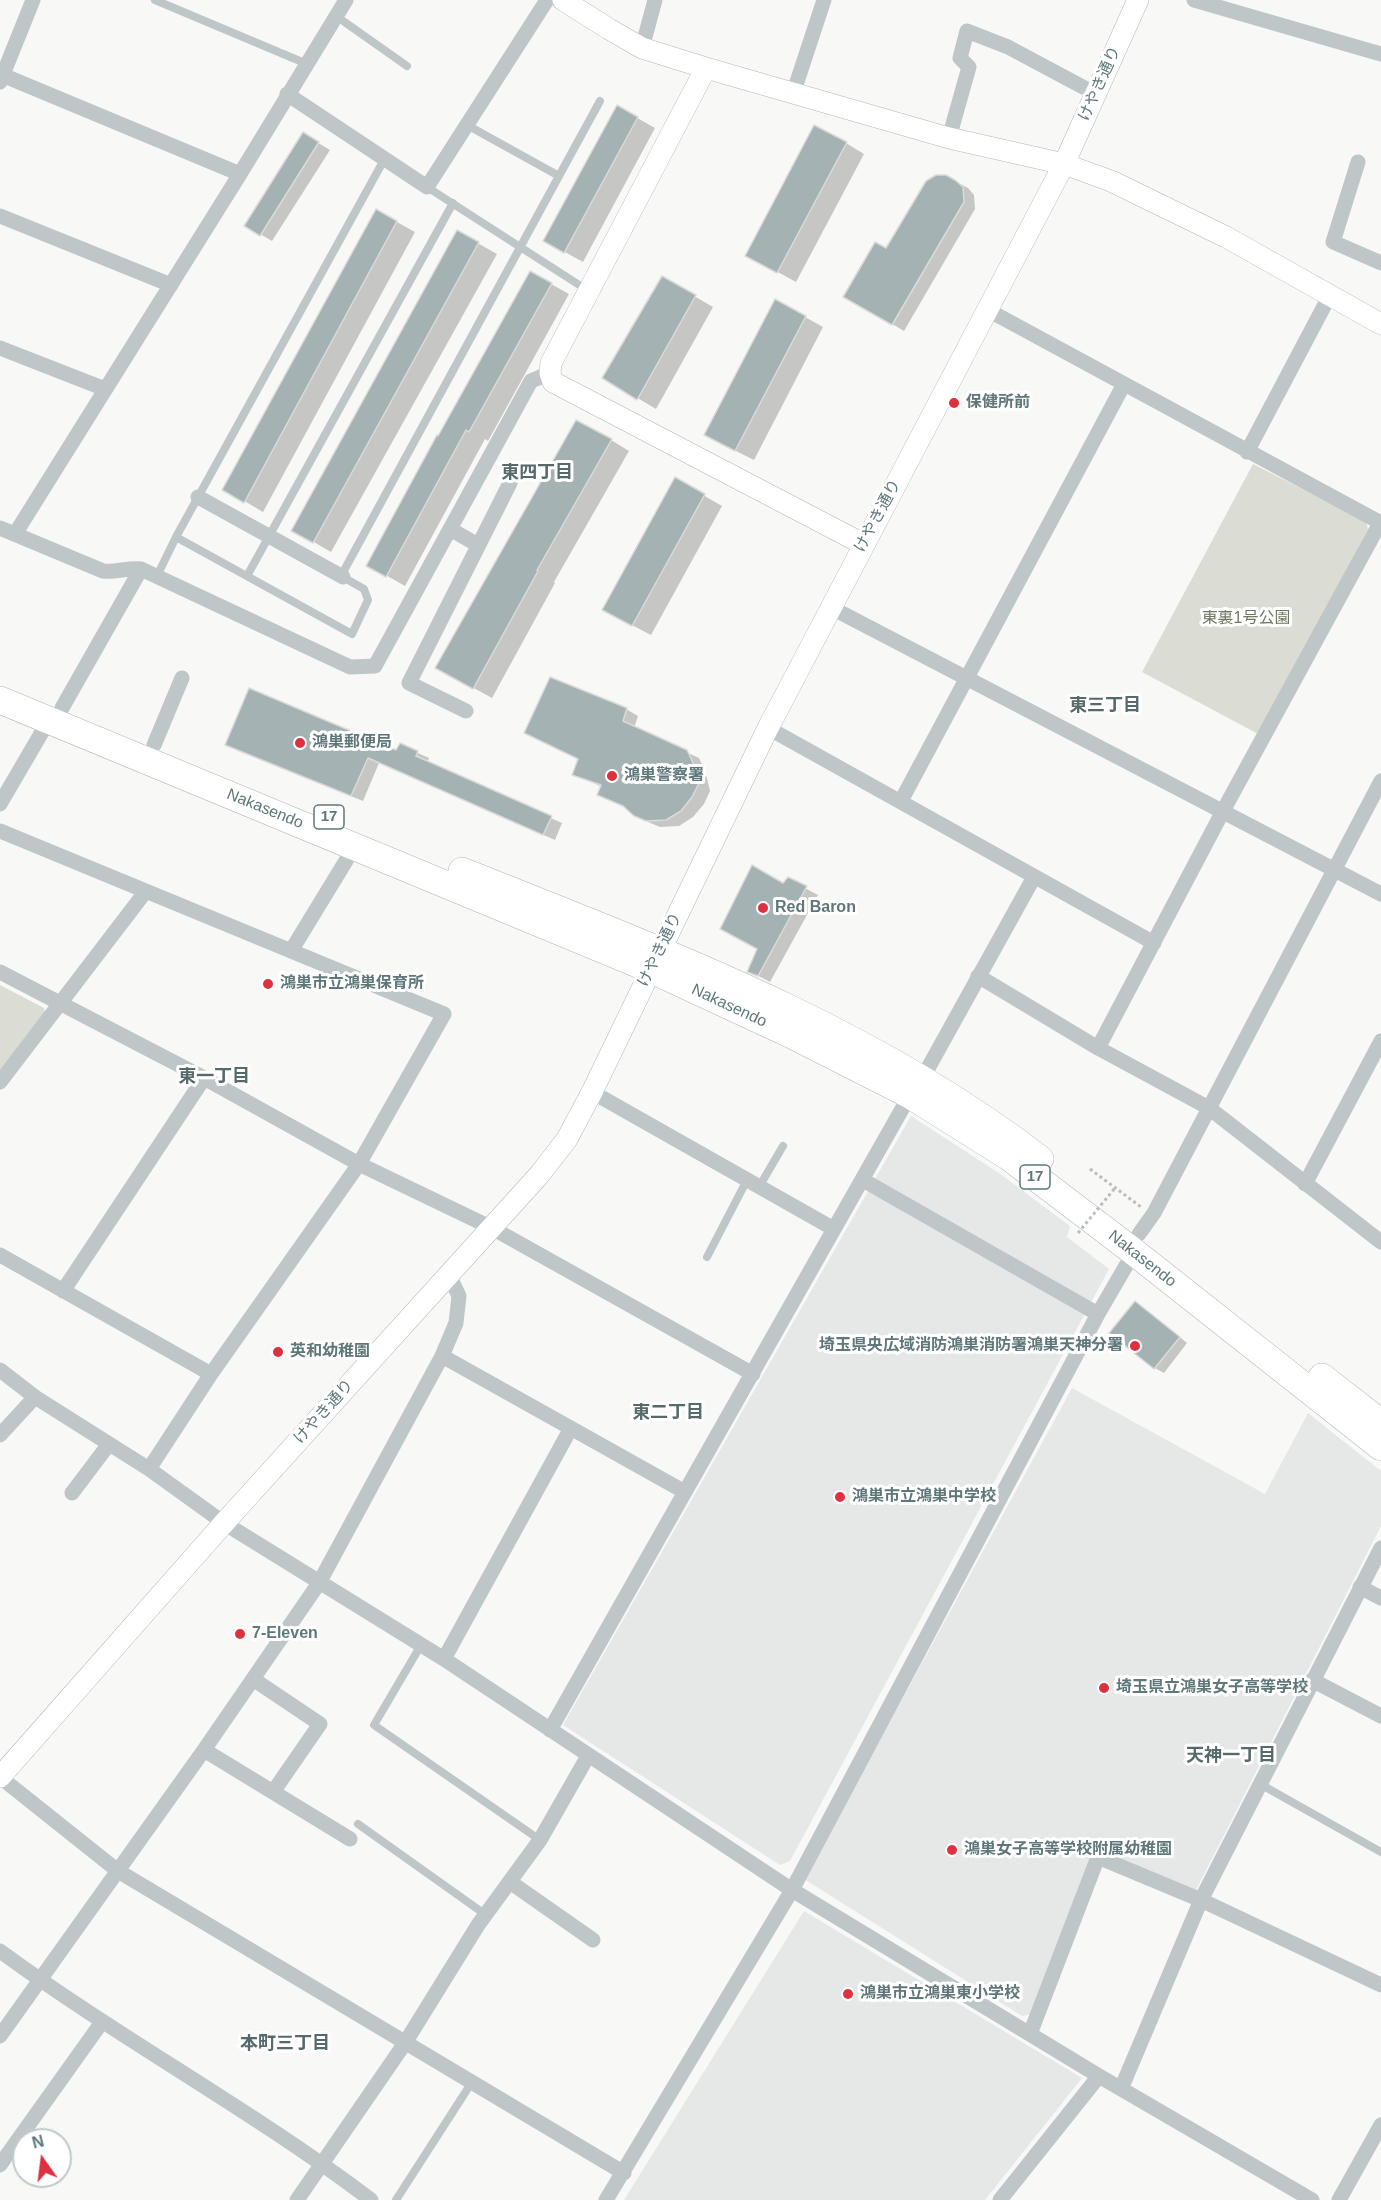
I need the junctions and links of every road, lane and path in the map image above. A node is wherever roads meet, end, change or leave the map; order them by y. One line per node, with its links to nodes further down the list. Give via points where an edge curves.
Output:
1 (33, 0): 16 (street)
2 (155, 0): 13 (lane)
3 (346, 0): 10 (street)
4 (547, 0): 21 (street)
5 (563, 0): 11 (street)
6 (655, 0): 11 (street)
7 (824, 0): 18 (street)
8 (1138, 0): 19 (street, けやき通り)
9 (1194, 0): 12 (street)
10 (336, 16): 13 (street); 14 (lane)
11 (642, 48): 15 (street)
12 (1381, 54)
13 (307, 64): 17 (street)
14 (407, 66)
15 (706, 68): 18 (street); 34 (street)
16 (1, 77): 26 (street)
17 (287, 94): 23 (street); 26 (street)
18 (793, 94): 22 (street)
19 (1096, 94): 22 (street, via 1008,47 967,31 960,58 969,67); 25 (street, けやき通り)
20 (600, 100): 27 (lane)
21 (467, 124): 27 (lane); 28 (street)
22 (949, 138): 25 (street)
23 (385, 158): 28 (street); 44 (lane)
24 (1358, 162): 32 (street, via 1333,242)
25 (1064, 164): 35 (street, via 1111,181 1215,232); 36 (street, けやき通り)
26 (240, 174): 33 (street)
27 (559, 176): 31 (lane)
28 (427, 187): 29 (lane)
29 (453, 203): 31 (lane); 49 (lane)
30 (0, 216): 33 (street)
31 (520, 247): 34 (lane); 56 (lane)
32 (1381, 263)
33 (171, 285): 41 (street)
34 (589, 291): 39 (street, via 551,363)
35 (1330, 295): 37 (street); 42 (street)
36 (986, 309): 40 (street); 51 (street, けやき通り)
37 (1381, 324)
38 (0, 348): 41 (street)
39 (550, 373): 47 (street, via 531,381); 51 (street, via 553,382)
40 (1124, 384): 42 (street); 59 (street)
41 (105, 389): 48 (street)
42 (1247, 452): 45 (street)
43 (510, 483): 52 (street)
44 (198, 497): 49 (street); 50 (lane)
45 (1380, 523): 69 (street)
46 (0, 528): 48 (street)
47 (450, 529): 52 (street); 54 (street, via 375,666 350,667)
48 (15, 534): 53 (street, via 103,571)
49 (269, 536): 55 (lane); 56 (street)
50 (176, 537): 54 (lane); 55 (lane)
51 (863, 544): 57 (street, けやき通り)
52 (478, 545): 62 (street, via 409,683)
53 (141, 569): 54 (street); 63 (street)
54 (157, 576)
55 (247, 576): 56 (lane, via 352,634 368,600 364,590)
56 (343, 577)
57 (830, 607): 59 (street); 64 (street, けやき通り)
58 (182, 678): 65 (street)
59 (967, 678): 67 (street); 69 (street)
60 (0, 681): 63 (highway, Nakasendo / 17)
61 (0, 700): 63 (highway, Nakasendo / 17)
62 (466, 711)
63 (56, 714): 65 (highway, Nakasendo / 17); 68 (street); 71 (highway, Nakasendo / 17)
64 (768, 728): 67 (street); 78 (street, けやき通り)
65 (154, 745): 78 (highway, Nakasendo / 17)
66 (1381, 781): 72 (street)
67 (901, 801): 73 (street)
68 (0, 804)
69 (1223, 811): 72 (street); 76 (street)
70 (0, 831): 74 (street)
71 (355, 846): 77 (street); 78 (highway, Nakasendo / 17)
72 (1334, 870): 75 (street); 88 (street)
73 (1034, 877): 76 (street); 80 (street)
74 (146, 891): 77 (street); 81 (street)
75 (1381, 894)
76 (1154, 943): 83 (street)
77 (291, 951): 90 (street, via 444,1014)
78 (655, 960): 86 (highway, Nakasendo / 17, via 778,1001 857,1042); 87 (street, けやき通り)
79 (0, 972): 81 (street)
80 (978, 976): 83 (street); 86 (street)
81 (60, 1003): 84 (street); 85 (street)
82 (1381, 1041): 94 (street)
83 (1098, 1048): 88 (street)
84 (204, 1078): 90 (street); 105 (street)
85 (0, 1082)
86 (916, 1087): 92 (street); 101 (highway, Nakasendo / 17, via 1008,1157)
87 (592, 1092): 93 (street); 97 (street, けやき通り, via 567,1139)
88 (1209, 1108): 94 (street); 101 (street)
89 (783, 1146): 93 (lane)
90 (359, 1164): 97 (street); 109 (street)
91 (1090, 1169): 95 (path)
92 (863, 1179): 98 (street); 106 (street)
93 (753, 1183): 98 (street); 103 (lane)
94 (1305, 1184): 100 (street)
95 (1115, 1188): 96 (path); 99 (path, bridge)
96 (1141, 1207)
97 (492, 1228): 104 (street, けやき通り); 110 (street)
98 (834, 1229): 110 (street)
99 (1078, 1233)
100 (1381, 1242)
101 (1136, 1243): 106 (street); 112 (highway, Nakasendo / 17); 116 (highway, Nakasendo / 17)
102 (0, 1255): 105 (street)
103 (707, 1257)
104 (449, 1275): 107 (street, via 459,1296 456,1323); 120 (street, けやき通り)
105 (63, 1291): 109 (street)
106 (1098, 1314): 142 (street)
107 (442, 1356): 113 (street); 122 (street)
108 (0, 1370): 111 (street)
109 (211, 1374): 117 (street)
110 (753, 1374): 118 (street)
111 (34, 1397): 114 (street); 115 (street)
112 (1381, 1423)
113 (571, 1428): 118 (street); 126 (street)
114 (0, 1436)
115 (109, 1444): 117 (street); 119 (street)
116 (1381, 1448)
117 (149, 1469): 120 (street)
118 (685, 1492): 130 (street)
119 (72, 1493)
120 (224, 1523): 122 (street); 133 (street, けやき通り)
121 (1381, 1548): 123 (street)
122 (319, 1582): 125 (street); 127 (street)
123 (1360, 1587): 124 (street); 128 (street)
124 (1381, 1599)
125 (421, 1645): 126 (street); 138 (lane, via 374,1725)
126 (444, 1659): 130 (street)
127 (253, 1679): 131 (street); 135 (street, via 320,1724)
128 (1312, 1680): 129 (street); 134 (street)
129 (1381, 1716)
130 (550, 1730): 132 (street)
131 (204, 1750): 135 (street); 140 (street)
132 (588, 1756): 138 (street); 142 (street)
133 (0, 1777): 140 (street)
134 (1260, 1784): 139 (lane); 143 (street)
135 (273, 1792): 137 (street)
136 (358, 1824): 144 (lane)
137 (350, 1839)
138 (540, 1840): 141 (street)
139 (1381, 1852)
140 (118, 1871): 147 (street); 152 (street)
141 (510, 1882): 144 (street); 145 (street)
142 (792, 1890): 150 (street); 159 (street)
143 (1201, 1900): 148 (street); 150 (street, via 1098,1857); 155 (street)
144 (486, 1915): 152 (street)
145 (593, 1940)
146 (0, 1952): 147 (street)
147 (39, 1980): 149 (street); 151 (street)
148 (1381, 1985)
149 (102, 2022): 157 (street); 158 (street)
150 (1030, 2034): 153 (street)
151 (0, 2036)
152 (405, 2043): 154 (street); 157 (street)
153 (1099, 2076): 155 (street); 164 (street)
154 (471, 2082): 159 (street); 162 (lane)
155 (1121, 2089): 165 (street)
156 (1381, 2125): 166 (street)
157 (323, 2163): 160 (street); 161 (street)
158 (0, 2165)
159 (624, 2173): 163 (street)
160 (297, 2200)
161 (371, 2200)
162 (396, 2200)
163 (606, 2200)
164 (1000, 2200)
165 (1312, 2200)
166 (1339, 2200)

